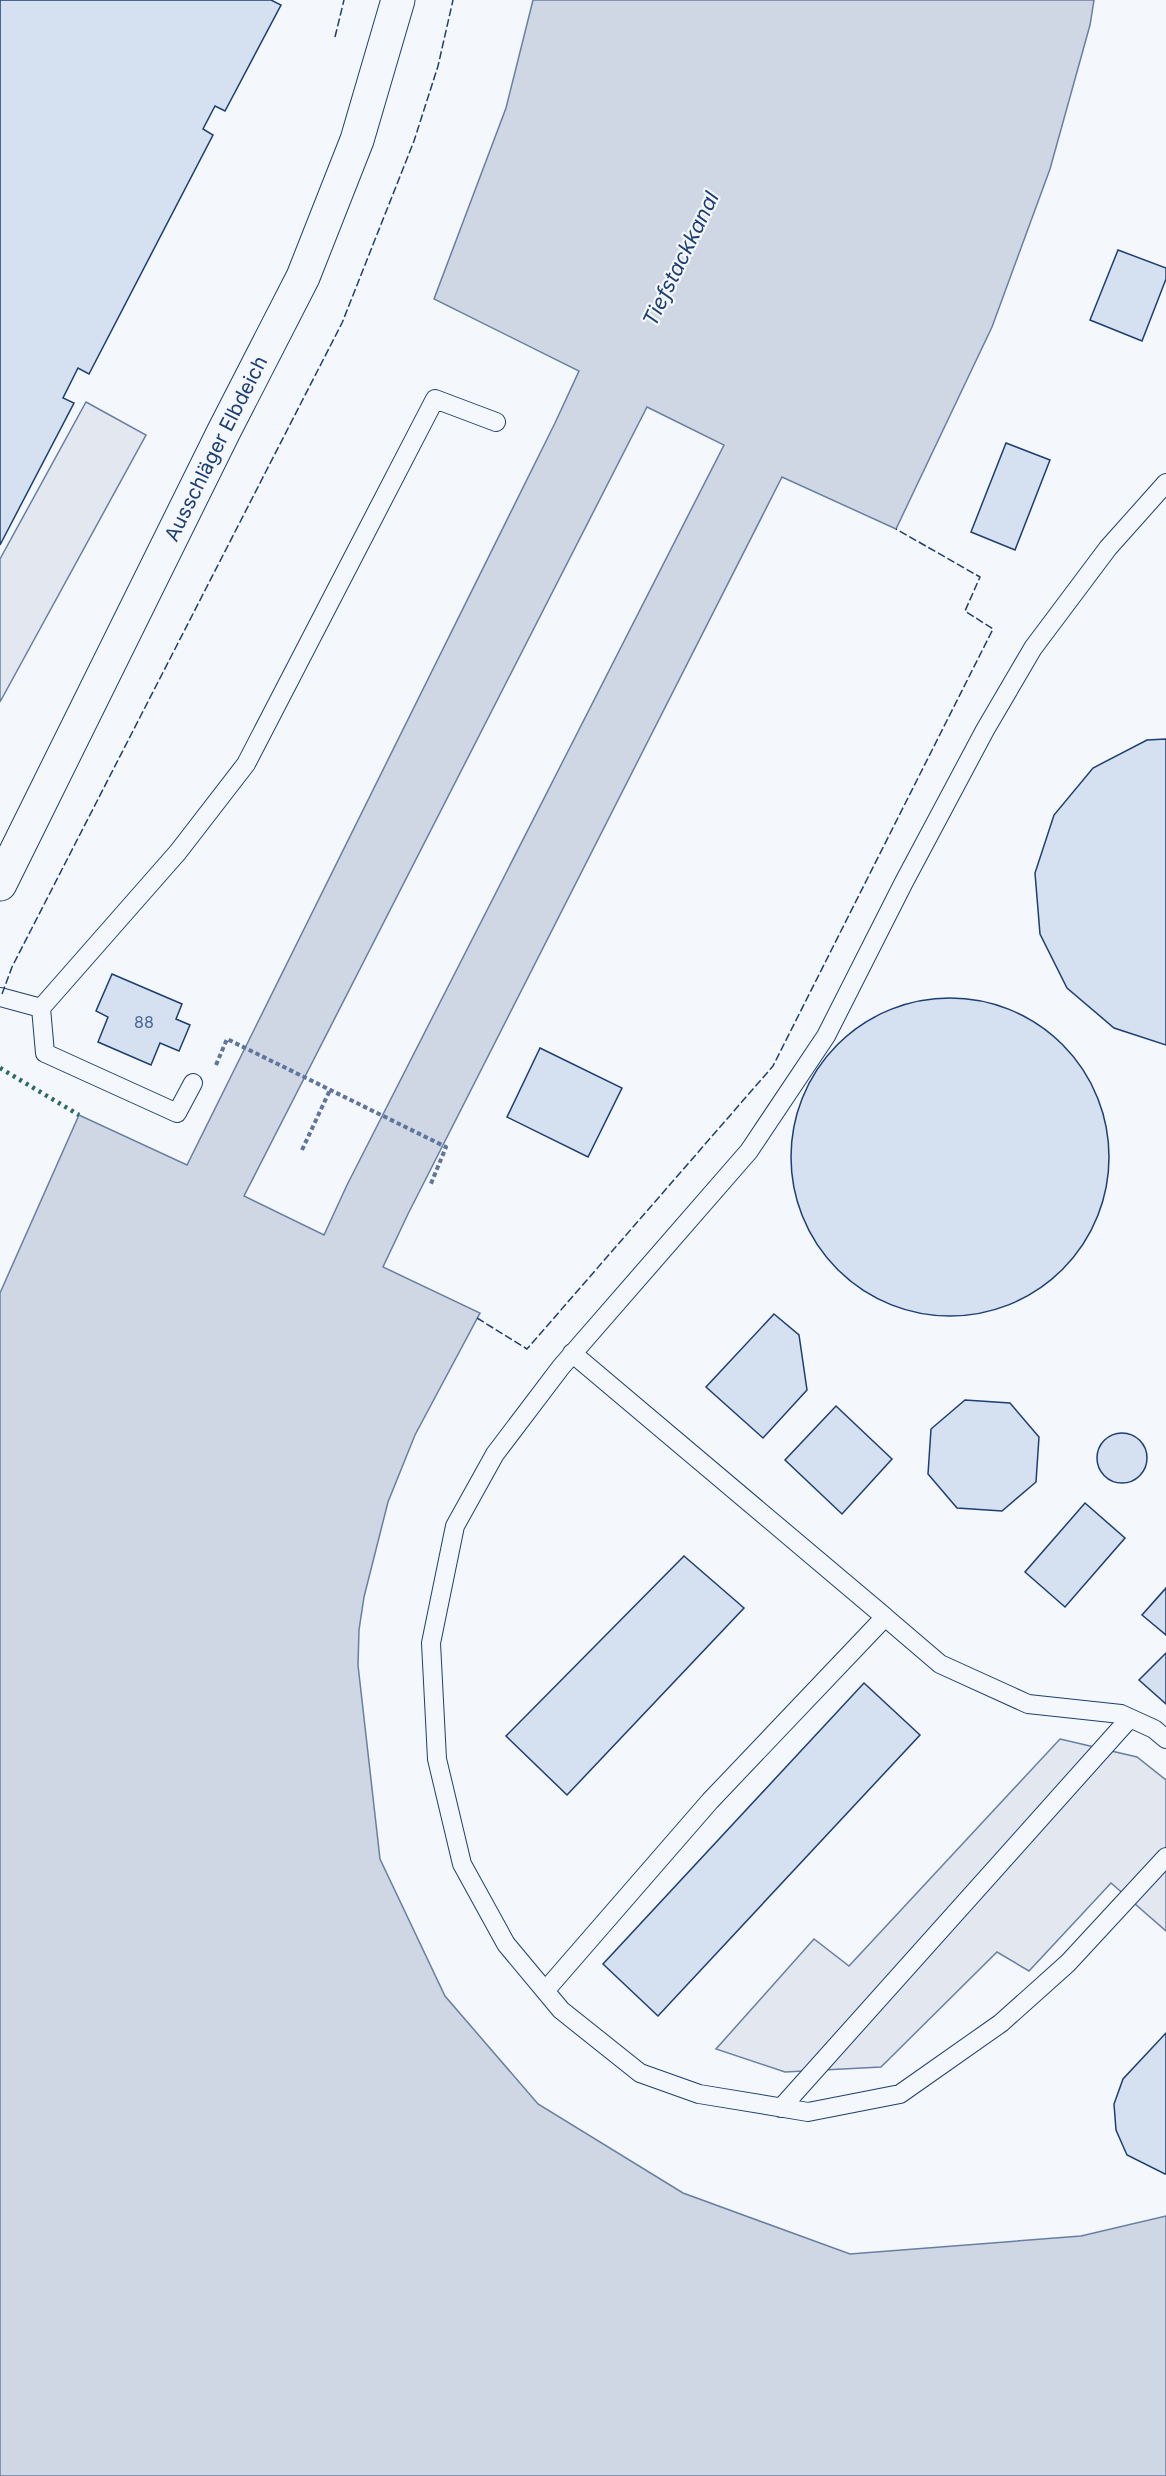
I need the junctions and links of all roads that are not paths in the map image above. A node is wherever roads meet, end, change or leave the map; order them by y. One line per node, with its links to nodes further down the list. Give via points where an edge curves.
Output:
1 (398, 0): 4 (street, Ausschläger Elbdeich, via 357,140 303,277)
2 (496, 422): 6 (lane, via 435,399 246,764 178,852)
3 (1166, 483): 8 (lane, via 1108,548 1033,648 953,790 826,1036 750,1150)
4 (0, 884)
5 (0, 997): 6 (lane)
6 (41, 1008): 7 (lane, via 45,1053 177,1113)
7 (193, 1083)
8 (572, 1353): 9 (lane); 13 (lane, via 495,1454 455,1526 431,1643 437,1759 462,1864 506,1944)
9 (885, 1617): 10 (lane, via 940,1664 1028,1704 1092,1709); 13 (lane, via 710,1801)
10 (1130, 1718): 11 (lane); 14 (lane)
11 (1166, 1739)
12 (1166, 1857): 14 (lane, via 1068,1963 1001,2023 900,2094 808,2112)
13 (544, 1991): 14 (lane, via 561,2010 640,2073 699,2094)
14 (781, 2108)

